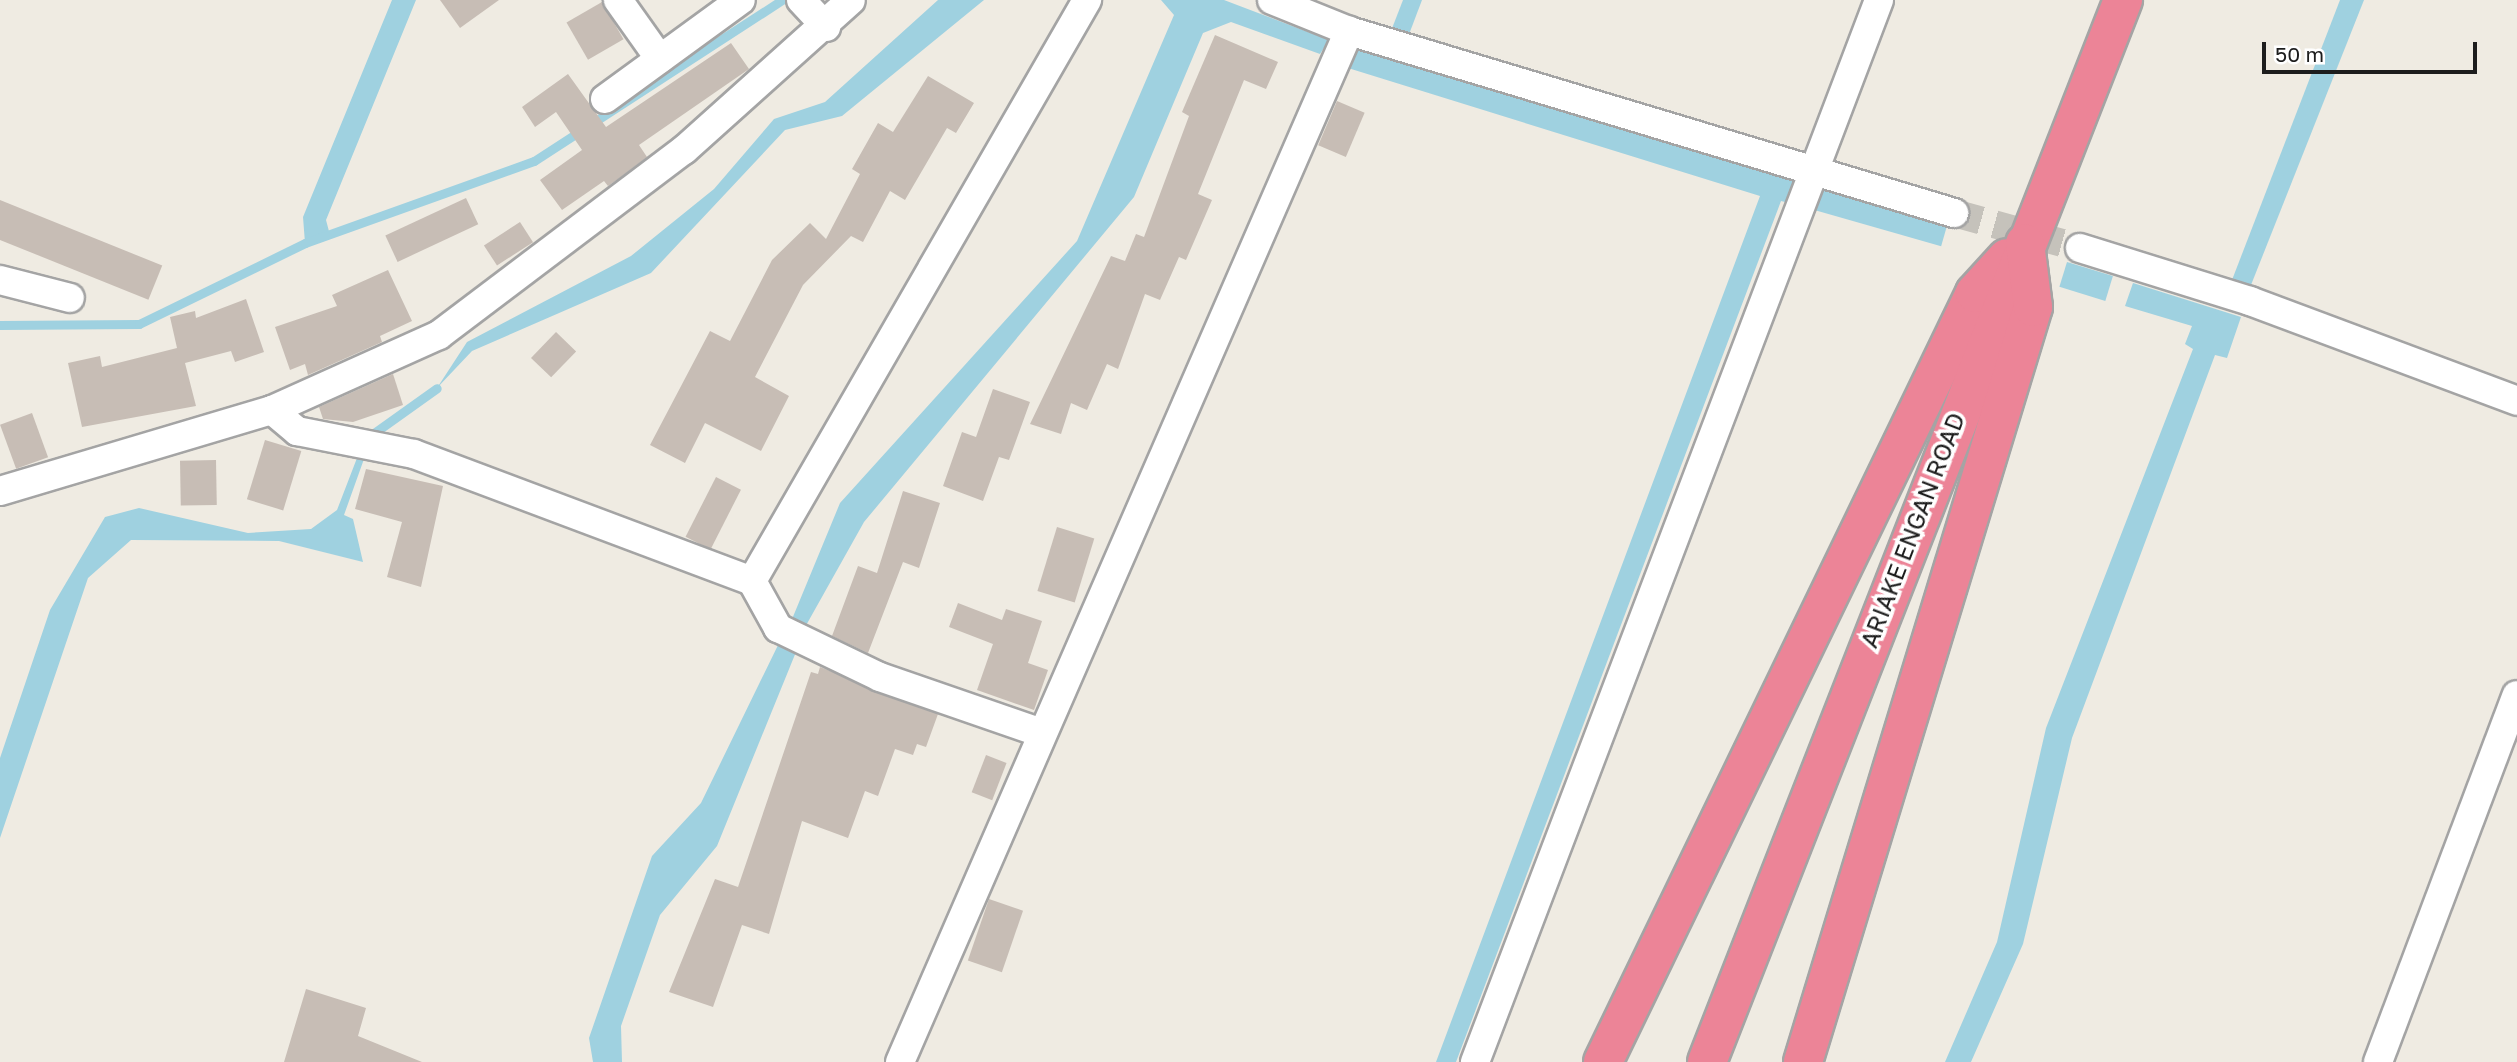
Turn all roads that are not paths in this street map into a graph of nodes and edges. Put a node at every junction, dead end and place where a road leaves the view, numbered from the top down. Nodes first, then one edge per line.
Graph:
1 (618, 0) edge
2 (741, 0) edge
3 (801, 0) edge
4 (852, 0) edge
5 (1087, 0) edge
6 (1272, 0) edge
7 (1879, 0) edge
8 (2123, 0) edge
9 (826, 27) junction
10 (1349, 31) junction
11 (660, 59) junction
12 (605, 99) dead end
13 (1811, 172) junction
14 (1954, 213) tunnel mouth
15 (2024, 239) junction
16 (2080, 248) tunnel mouth
17 (0, 280) edge
18 (70, 298) dead end
19 (2517, 401) edge
20 (272, 410) junction
21 (0, 491) edge
22 (752, 581) junction
23 (2517, 695) edge
24 (1042, 733) junction
25 (900, 1062) edge
26 (1475, 1062) edge
27 (1603, 1062) edge
28 (1707, 1062) edge
29 (1803, 1062) edge
30 (2378, 1062) edge

1 - 11 street
2 - 11 street
3 - 9 street
4 - 9 street
5 - 22 street
6 - 10 street
7 - 13 street
8 - 15 highway, ARIAKE ENGAN ROAD
9 - 20 street
10 - 13 street
10 - 24 street
11 - 12 street
13 - 14 street
13 - 26 street
15 - 27 highway
15 - 28 highway, ARIAKE ENGAN ROAD
15 - 29 highway
16 - 19 street
17 - 18 street
20 - 21 street
20 - 22 street
22 - 24 street
23 - 30 street
24 - 25 street

